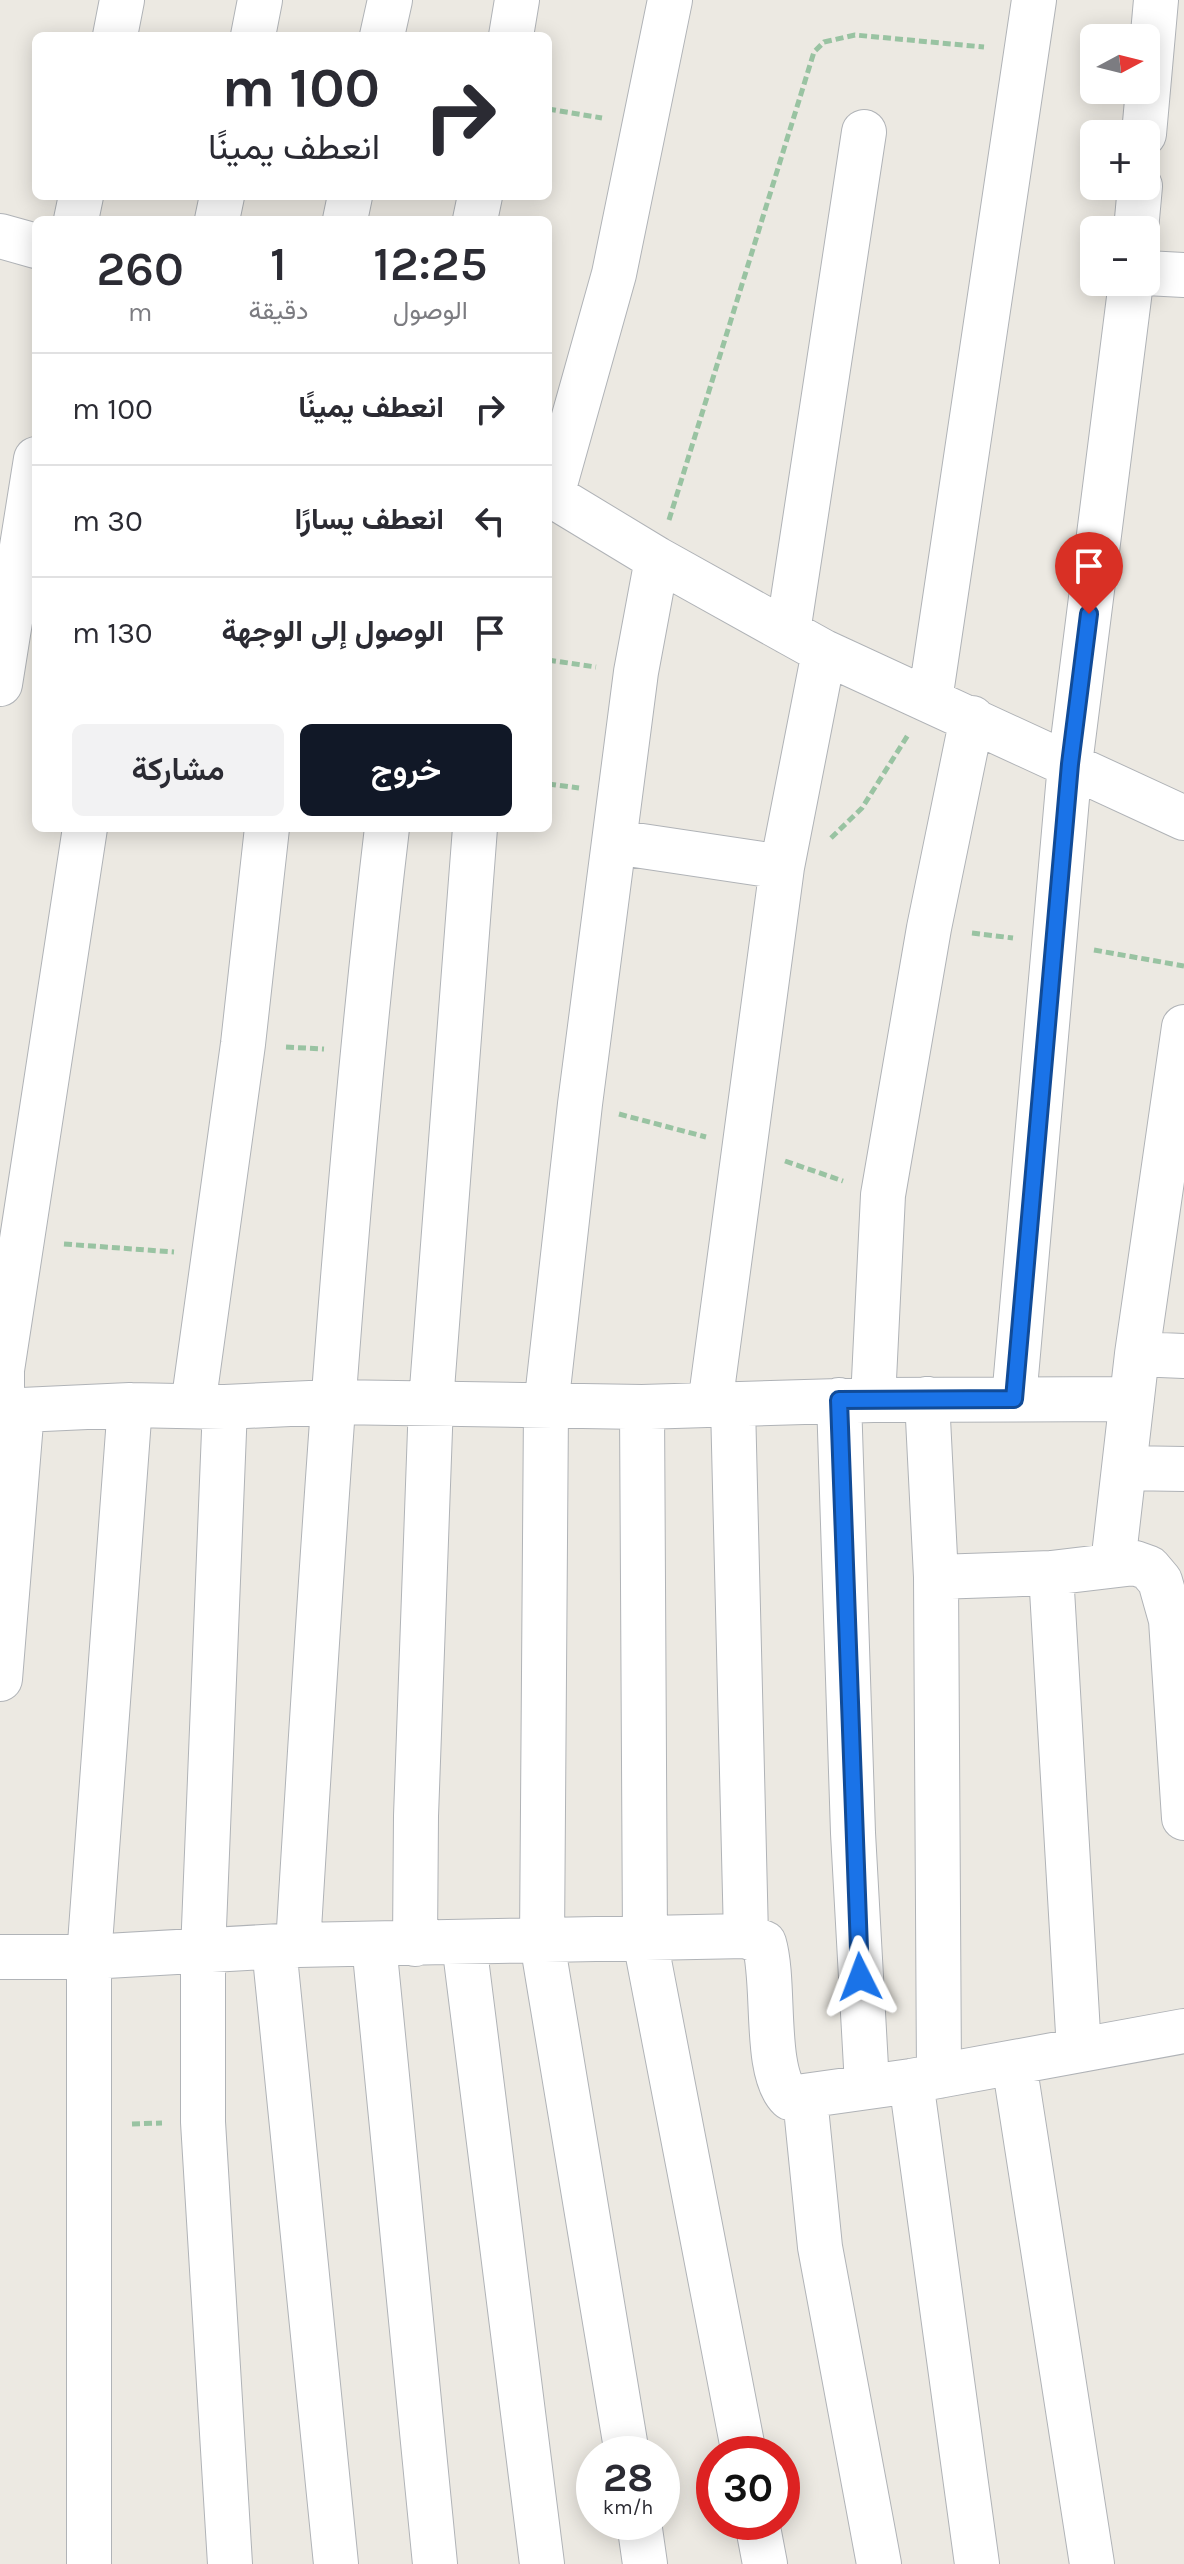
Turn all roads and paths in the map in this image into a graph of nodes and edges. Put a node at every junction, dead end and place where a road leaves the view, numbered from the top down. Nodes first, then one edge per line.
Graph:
1 (122, 0) edge
2 (260, 0) edge
3 (390, 0) edge
4 (517, 0) edge
5 (670, 0) edge
6 (1034, 0) edge
7 (1156, 0) edge
8 (116, 32) edge
9 (254, 32) edge
10 (383, 32) edge
11 (512, 32) edge
12 (1024, 51) junction
13 (552, 110) edge
14 (1145, 120) edge
15 (646, 125) junction
16 (864, 132) dead end
17 (0, 236) edge
18 (32, 245) edge
19 (1160, 274) edge
20 (1184, 275) edge
21 (1129, 296) edge
22 (32, 484) edge
23 (552, 487) edge
24 (552, 495) edge
25 (657, 559) junction
26 (806, 642) junction
27 (0, 684) edge
28 (930, 700) junction
29 (972, 718) junction
30 (1070, 764) junction
31 (1184, 818) edge
32 (84, 832) edge
33 (267, 832) edge
34 (387, 832) edge
35 (475, 832) edge
36 (615, 842) junction
37 (782, 867) junction
38 (929, 928) junction
39 (1054, 942) junction
40 (1184, 966) edge
41 (1184, 1027) edge
42 (243, 1044) junction
43 (361, 1051) junction
44 (580, 1104) junction
45 (746, 1148) junction
46 (883, 1195) junction
47 (24, 1241) junction
48 (212, 1255) junction
49 (1137, 1354) junction
50 (1184, 1356) edge
51 (927, 1399) junction
52 (1014, 1399) junction
53 (1132, 1399) junction
54 (856, 1400) junction
55 (332, 1402) junction
56 (431, 1402) junction
57 (130, 1405) junction
58 (722, 1405) junction
59 (209, 1406) junction
60 (546, 1407) junction
61 (642, 1407) junction
62 (22, 1410) junction
63 (1124, 1468) junction
64 (1184, 1469) edge
65 (1113, 1564) junction
66 (1051, 1573) junction
67 (936, 1577) junction
68 (0, 1679) edge
69 (1184, 1818) edge
70 (746, 1936) junction
71 (645, 1940) junction
72 (542, 1942) junction
73 (464, 1943) junction
74 (394, 1944) junction
75 (286, 1946) junction
76 (203, 1952) junction
77 (0, 1957) edge
78 (89, 1957) junction
79 (1184, 2031) edge
80 (1079, 2050) junction
81 (1014, 2063) junction
82 (925, 2078) junction
83 (867, 2085) junction
84 (805, 2098) junction
85 (203, 2122) junction
86 (87, 2125) junction
87 (624, 2436) edge
88 (741, 2436) edge
89 (642, 2540) edge
90 (760, 2540) edge
91 (89, 2564) edge
92 (230, 2564) edge
93 (336, 2564) edge
94 (435, 2564) edge
95 (542, 2564) edge
96 (645, 2564) edge
97 (765, 2564) edge
98 (879, 2564) edge
99 (977, 2564) edge
100 (1092, 2564) edge

1 - 8 street
2 - 9 street
3 - 10 street
4 - 11 street
5 - 15 street
6 - 12 street
7 - 14 street
12 - 25 path
12 - 28 street
13 - 15 path
15 - 23 street
16 - 26 street
17 - 18 street
19 - 20 street
21 - 30 street
22 - 27 street
24 - 25 street
25 - 26 street
25 - 36 street
26 - 28 street
26 - 37 street
28 - 29 street
28 - 37 path
29 - 30 street
29 - 38 street
30 - 31 street
30 - 39 street
32 - 47 street
33 - 42 street
34 - 43 street
35 - 56 street
36 - 37 street
36 - 44 street
37 - 45 street
38 - 39 path
38 - 46 street
39 - 40 path
39 - 52 street
41 - 49 street
42 - 43 path
42 - 48 street
43 - 55 street
44 - 45 path
44 - 60 street
45 - 46 path
45 - 58 street
46 - 54 street
47 - 48 path
47 - 62 street
48 - 59 street
49 - 50 street
49 - 53 street
51 - 52 street
51 - 54 street
51 - 67 street
52 - 53 street
53 - 63 street
54 - 58 street
54 - 83 street
55 - 56 street
55 - 59 street
55 - 75 street
56 - 60 street
56 - 74 street
57 - 59 street
57 - 62 street
57 - 78 street
58 - 61 street
58 - 70 street
59 - 76 street
60 - 61 street
60 - 72 street
61 - 71 street
62 - 68 street
63 - 64 street
63 - 65 street
65 - 66 street
65 - 69 street
66 - 67 street
66 - 80 street
67 - 82 street
70 - 71 street
70 - 84 street
71 - 72 street
71 - 88 street
72 - 73 street
72 - 87 street
73 - 74 street
73 - 95 street
74 - 75 street
74 - 94 street
75 - 76 street
75 - 93 street
76 - 78 street
76 - 85 street
77 - 78 street
78 - 86 street
79 - 80 street
80 - 81 street
81 - 82 street
81 - 100 street
82 - 83 street
82 - 99 street
83 - 84 street
84 - 98 street
85 - 86 path
85 - 92 street
86 - 91 street
89 - 96 street
90 - 97 street

